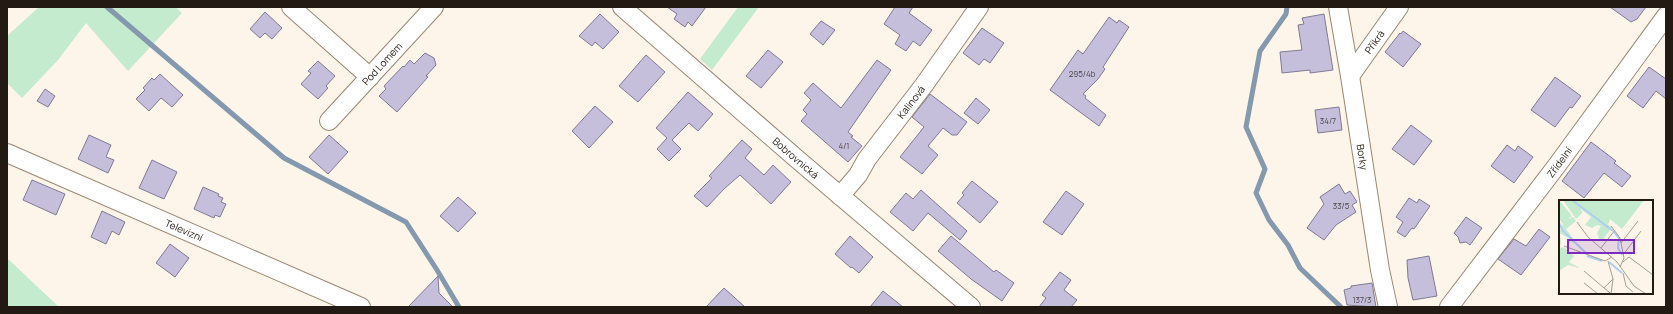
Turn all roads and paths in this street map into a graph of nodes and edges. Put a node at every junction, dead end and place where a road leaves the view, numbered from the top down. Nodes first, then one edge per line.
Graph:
1 (291, 7) edge
2 (434, 7) edge
3 (622, 7) edge
4 (979, 7) edge
5 (1338, 7) edge
6 (1399, 7) edge
7 (1666, 16) edge
8 (1350, 76) junction
9 (370, 77) junction
10 (329, 121) dead end
11 (7, 153) edge
12 (840, 196) junction
13 (361, 307) edge
14 (971, 307) edge
15 (1388, 307) edge
16 (1449, 307) edge

1 - 9 street
2 - 9 street, Pod Lomem
3 - 12 street, Bobrovnická
4 - 12 street, Kalinová
5 - 8 street, Borky
6 - 8 street, Příkrá
7 - 16 street, Zřídelní
8 - 15 street, Borky
9 - 10 street, Pod Lomem
11 - 13 street, Televizní
12 - 14 street, Bobrovnická

